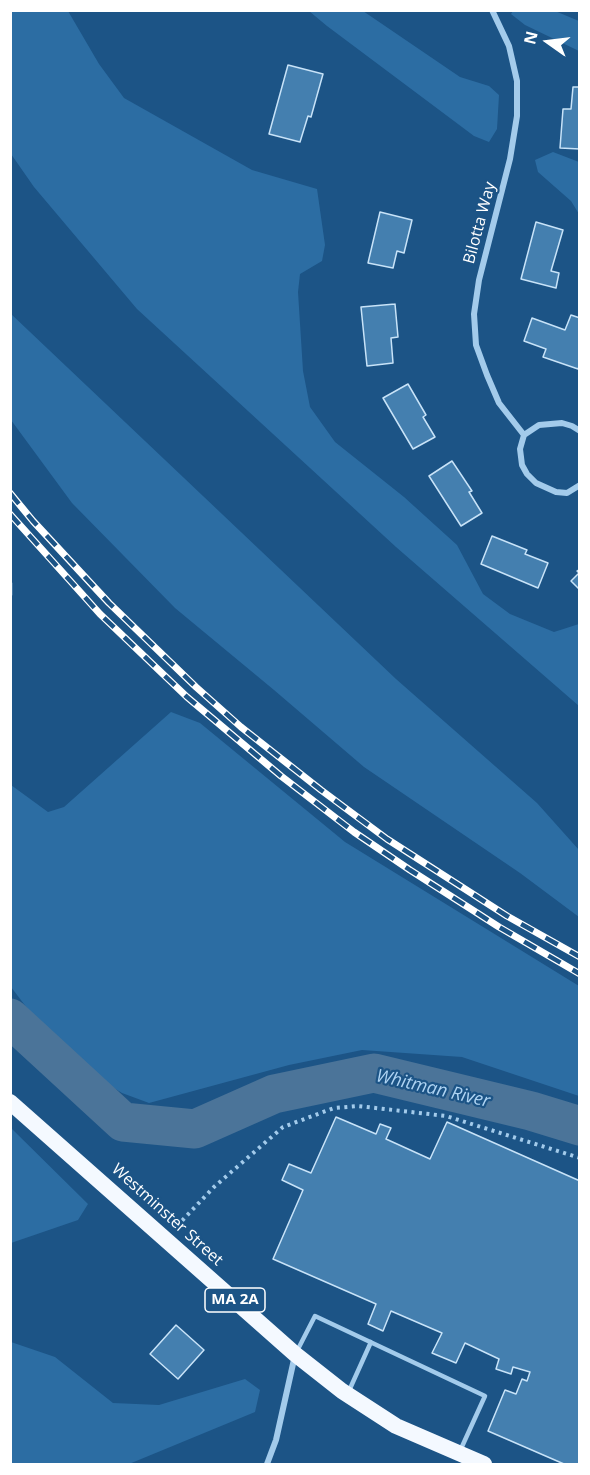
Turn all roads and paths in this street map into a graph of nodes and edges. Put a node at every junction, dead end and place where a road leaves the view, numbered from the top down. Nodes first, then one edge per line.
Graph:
1 (492, 10) edge
2 (579, 431) edge
3 (524, 435) junction
4 (579, 485) edge
5 (10, 583) edge
6 (10, 595) edge
7 (10, 1102) edge
8 (579, 1158) edge
9 (165, 1238) junction
10 (371, 1342) junction
11 (295, 1354) junction
12 (347, 1395) junction
13 (459, 1454) junction
14 (267, 1464) edge
15 (483, 1464) edge

1 - 3 street, Bilotta Way
2 - 3 street
3 - 4 street
5 - 6 lane
7 - 9 highway, Westminster Street / MA 2A
8 - 9 path
9 - 11 highway, Westminster Street / MA 2A
10 - 11 lane
10 - 12 lane
10 - 13 lane
11 - 12 highway, Westminster Street / MA 2A
11 - 14 street
12 - 13 highway, Westminster Street / MA 2A
13 - 15 highway, Westminster Street / MA 2A

